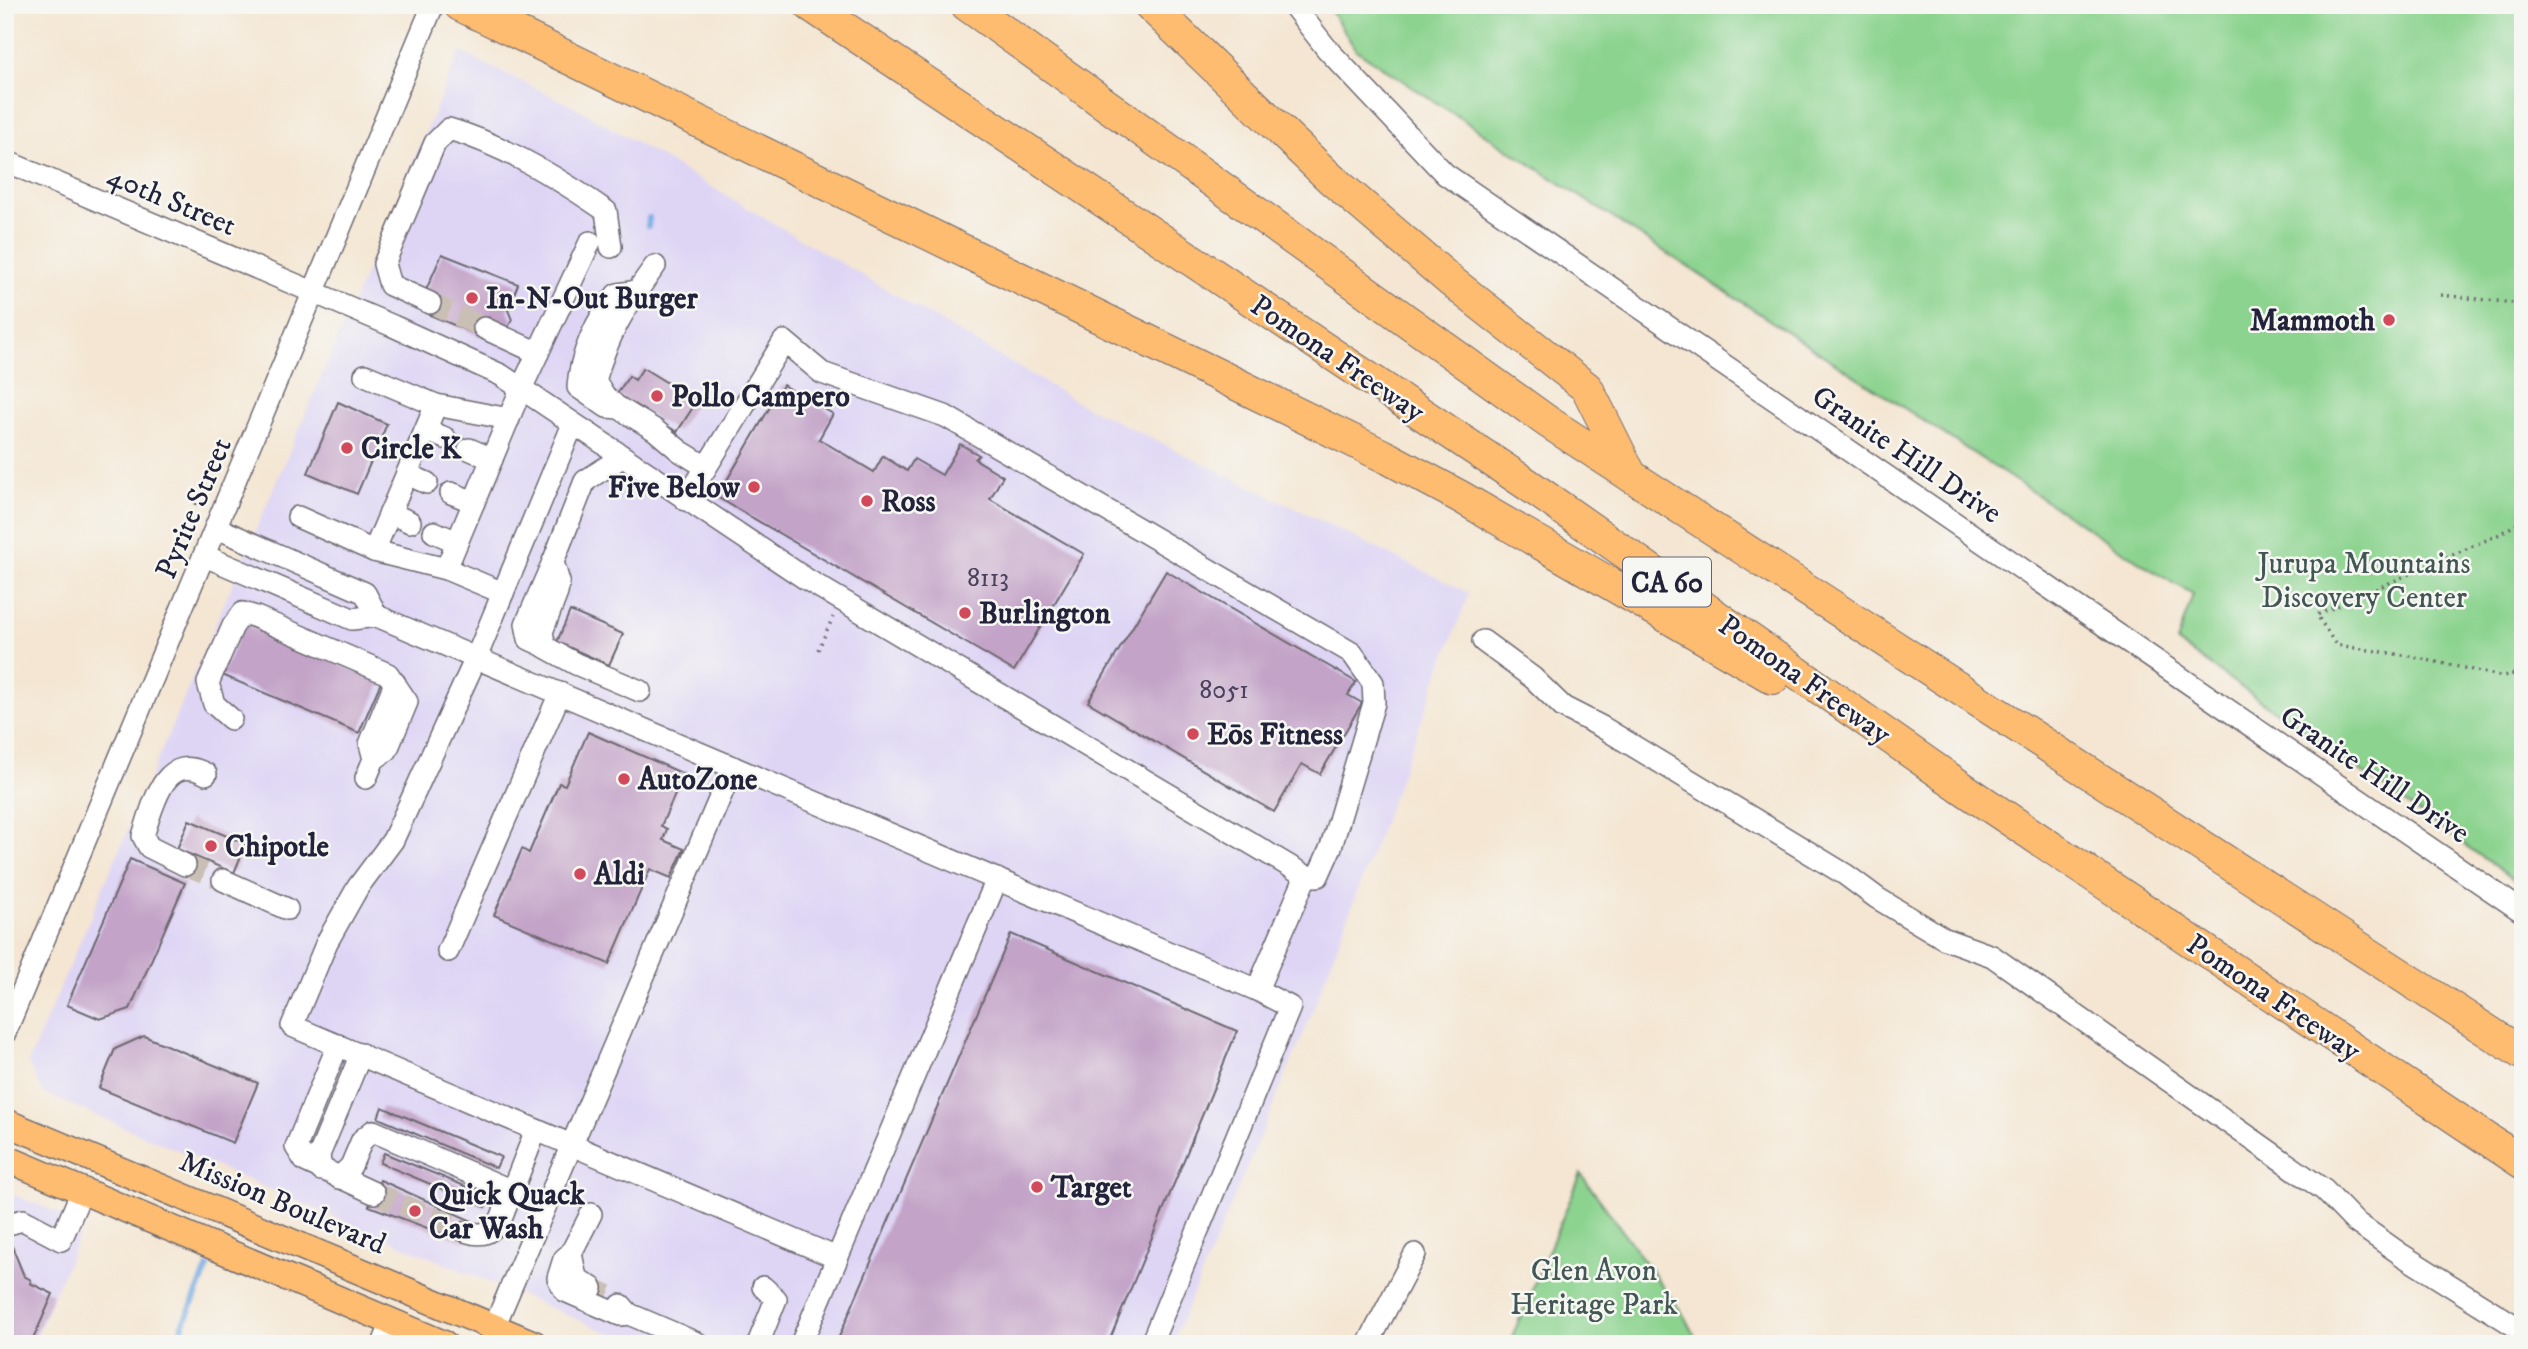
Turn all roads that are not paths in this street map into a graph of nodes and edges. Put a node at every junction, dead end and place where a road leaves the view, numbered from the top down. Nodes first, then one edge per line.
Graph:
1 (433, 5) edge
2 (460, 5) edge
3 (810, 5) edge
4 (967, 5) edge
5 (1150, 5) edge
6 (1293, 5) edge
7 (5, 162) edge
8 (654, 266) dead end
9 (315, 293) junction
10 (430, 303) tunnel mouth
11 (484, 328) tunnel mouth
12 (538, 353) junction
13 (366, 376) dead end
14 (521, 389) junction
15 (436, 405) junction
16 (509, 419) junction
17 (573, 424) junction
18 (469, 449) dead end
19 (622, 457) junction
20 (492, 458) junction
21 (706, 467) junction
22 (407, 474) junction
23 (1631, 478) junction
24 (427, 483) dead end
25 (451, 492) dead end
26 (686, 500) junction
27 (474, 502) junction
28 (390, 513) junction
29 (298, 517) dead end
30 (410, 522) dead end
31 (217, 528) junction
32 (434, 532) dead end
33 (457, 542) junction
34 (374, 551) junction
35 (205, 556) junction
36 (446, 569) junction
37 (503, 593) junction
38 (377, 616) junction
39 (1483, 640) dead end
40 (476, 659) junction
41 (640, 691) dead end
42 (560, 694) junction
43 (231, 719) dead end
44 (733, 767) junction
45 (370, 768) dead end
46 (205, 774) dead end
47 (1964, 789) junction
48 (186, 865) tunnel mouth
49 (1306, 876) junction
50 (997, 879) junction
51 (223, 880) tunnel mouth
52 (287, 909) dead end
53 (2523, 912) edge
54 (448, 951) dead end
55 (1257, 990) junction
56 (5, 1033) edge
57 (349, 1050) junction
58 (2523, 1054) edge
59 (5, 1122) edge
60 (536, 1130) junction
61 (571, 1145) junction
62 (5, 1158) edge
63 (2523, 1163) edge
64 (330, 1174) junction
65 (82, 1191) junction
66 (512, 1191) junction
67 (374, 1193) tunnel mouth
68 (591, 1213) dead end
69 (5, 1225) edge
70 (468, 1232) tunnel mouth
71 (571, 1252) junction
72 (1415, 1254) dead end
73 (837, 1258) junction
74 (763, 1287) dead end
75 (629, 1314) junction
76 (494, 1327) junction
77 (2523, 1331) edge
78 (387, 1333) edge
79 (444, 1344) edge
80 (534, 1344) edge
81 (699, 1344) edge
82 (758, 1344) edge
83 (801, 1344) edge
84 (1152, 1344) edge
85 (1368, 1344) edge

1 - 9 street, Pyrite Street
2 - 47 highway
3 - 47 highway, Pomona Freeway / CA 60
4 - 23 highway, CA 60
5 - 23 highway
6 - 53 street, Granite Hill Drive
7 - 9 street, 40th Street
8 - 21 street
9 - 14 street, 40th Street
9 - 31 street, Pyrite Street
10 - 12 street
11 - 12 street
12 - 14 street
13 - 15 street
14 - 16 street
14 - 17 street, 40th Street
15 - 16 street
15 - 22 street
16 - 20 street
17 - 19 street, 40th Street
17 - 37 street
18 - 20 street
19 - 26 street, 40th Street
19 - 41 street
20 - 27 street
21 - 26 street
21 - 49 street
22 - 24 street
22 - 28 street
23 - 58 highway, CA 60
25 - 27 street
26 - 49 street, 40th Street
27 - 33 street
28 - 30 street
28 - 34 street
29 - 34 street
31 - 35 street, Pyrite Street
31 - 38 street
32 - 33 street
33 - 36 street
34 - 36 street
35 - 38 street
35 - 56 street, Pyrite Street
36 - 37 street
37 - 40 street
38 - 40 street
39 - 77 street
40 - 42 street
40 - 57 street
42 - 44 street
42 - 54 street
43 - 45 street
44 - 50 street
44 - 61 street
46 - 48 street
47 - 63 highway, Pomona Freeway / CA 60
49 - 55 street
50 - 55 street
50 - 73 street
51 - 52 street
55 - 84 street
57 - 60 street
57 - 64 street
59 - 76 main road, Mission Boulevard
60 - 61 street
60 - 66 street
61 - 73 street
61 - 76 street
62 - 65 main road
64 - 66 street
64 - 67 street
65 - 69 street
65 - 78 main road
66 - 70 street
68 - 71 street
71 - 75 street
71 - 75 street
72 - 85 street
73 - 83 street
74 - 82 street
75 - 81 street
76 - 80 main road, Mission Boulevard
78 - 79 main road

